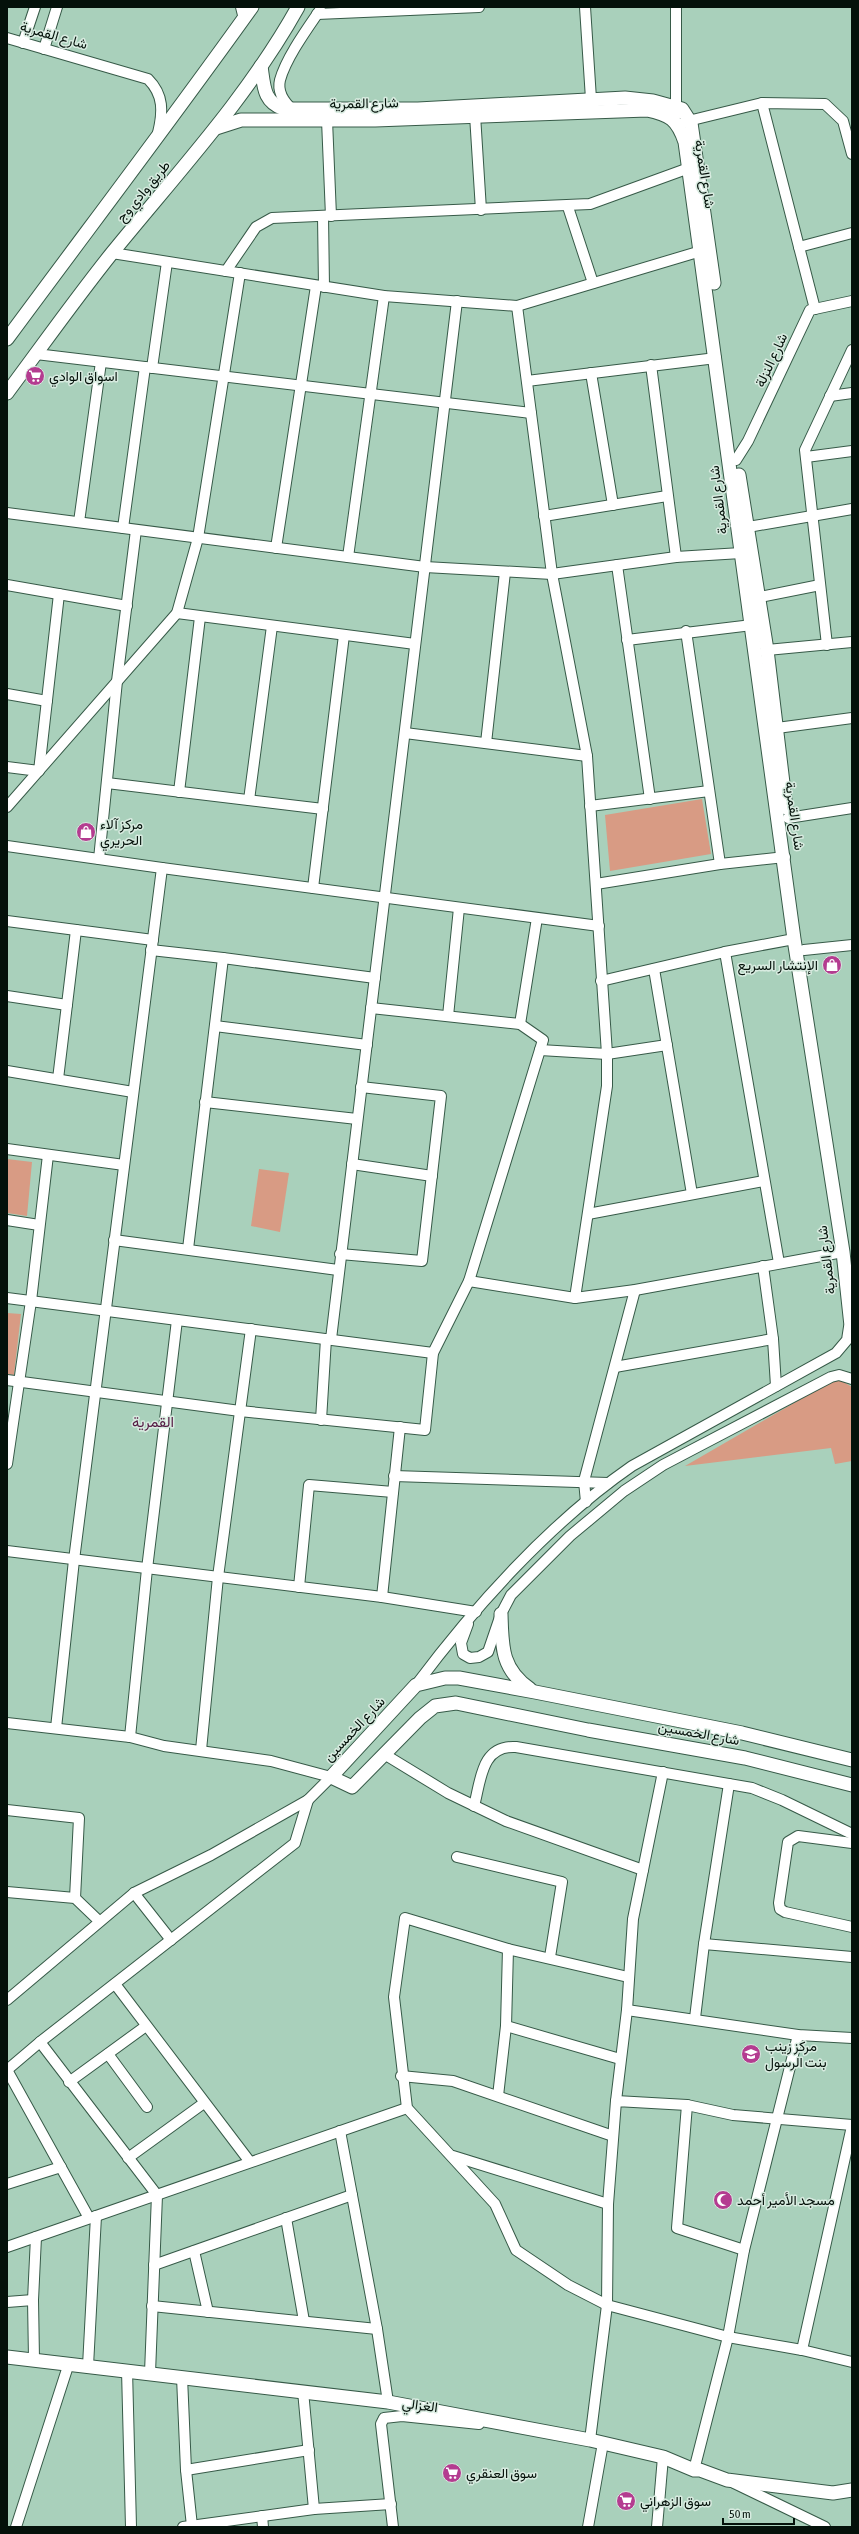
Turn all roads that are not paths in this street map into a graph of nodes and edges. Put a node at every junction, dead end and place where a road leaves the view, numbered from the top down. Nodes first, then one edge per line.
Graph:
1 (35, 7) edge
2 (57, 7) edge
3 (252, 7) edge
4 (298, 7) edge
5 (479, 7) edge
6 (585, 7) edge
7 (676, 7) edge
8 (430, 8) edge
9 (320, 11) edge
10 (242, 13) edge
11 (7, 38) edge
12 (23, 43) junction
13 (44, 49) junction
14 (261, 66) junction
15 (591, 99) junction
16 (762, 103) junction
17 (678, 107) junction
18 (293, 110) junction
19 (475, 115) junction
20 (327, 120) junction
21 (681, 121) junction
22 (216, 128) junction
23 (158, 135) junction
24 (852, 154) edge
25 (689, 168) junction
26 (568, 207) junction
27 (481, 210) junction
28 (327, 216) junction
29 (852, 233) edge
30 (799, 247) junction
31 (701, 251) junction
32 (112, 253) junction
33 (167, 262) junction
34 (226, 271) junction
35 (240, 273) junction
36 (593, 283) junction
37 (320, 286) junction
38 (384, 296) junction
39 (457, 301) junction
40 (852, 301) edge
41 (517, 306) junction
42 (815, 308) junction
43 (7, 339) edge
44 (852, 350) edge
45 (36, 354) junction
46 (716, 358) junction
47 (101, 362) junction
48 (651, 365) junction
49 (148, 368) junction
50 (591, 373) junction
51 (224, 377) junction
52 (527, 382) junction
53 (301, 386) junction
54 (7, 393) edge
55 (852, 393) edge
56 (370, 394) junction
57 (830, 396) junction
58 (445, 402) junction
59 (531, 413) junction
60 (852, 451) edge
61 (806, 457) junction
62 (736, 460) junction
63 (667, 496) junction
64 (613, 505) junction
65 (852, 509) edge
66 (7, 513) edge
67 (812, 514) junction
68 (544, 516) junction
69 (79, 522) junction
70 (748, 527) junction
71 (123, 528) junction
72 (136, 530) junction
73 (198, 538) junction
74 (276, 548) junction
75 (741, 553) junction
76 (348, 558) junction
77 (676, 558) junction
78 (617, 565) junction
79 (425, 568) junction
80 (505, 572) junction
81 (552, 574) junction
82 (820, 585) junction
83 (7, 586) edge
84 (59, 594) junction
85 (760, 597) junction
86 (127, 606) junction
87 (177, 613) junction
88 (200, 616) junction
89 (752, 625) junction
90 (272, 626) junction
91 (686, 631) junction
92 (344, 635) junction
93 (627, 640) junction
94 (852, 642) edge
95 (416, 644) junction
96 (827, 644) junction
97 (767, 650) junction
98 (117, 681) junction
99 (7, 694) edge
100 (47, 701) junction
101 (852, 718) edge
102 (776, 728) junction
103 (405, 732) junction
104 (486, 743) junction
105 (587, 756) junction
106 (7, 767) edge
107 (38, 771) junction
108 (107, 783) junction
109 (709, 791) junction
110 (179, 792) junction
111 (650, 799) junction
112 (249, 800) junction
113 (590, 806) junction
114 (7, 807) edge
115 (852, 808) edge
116 (323, 810) junction
117 (788, 818) junction
118 (7, 849) edge
119 (784, 857) junction
120 (99, 859) junction
121 (720, 864) junction
122 (162, 868) junction
123 (596, 884) junction
124 (313, 888) junction
125 (384, 898) junction
126 (459, 908) junction
127 (537, 918) junction
128 (7, 921) edge
129 (599, 926) junction
130 (76, 930) junction
131 (794, 939) junction
132 (153, 940) junction
133 (852, 946) edge
134 (151, 950) junction
135 (804, 950) junction
136 (725, 952) junction
137 (223, 958) junction
138 (654, 969) junction
139 (375, 978) junction
140 (601, 981) junction
141 (7, 996) edge
142 (67, 1005) junction
143 (371, 1008) junction
144 (448, 1016) junction
145 (520, 1024) junction
146 (215, 1026) junction
147 (366, 1044) junction
148 (667, 1045) junction
149 (540, 1050) junction
150 (607, 1054) junction
151 (7, 1071) edge
152 (58, 1079) junction
153 (361, 1087) junction
154 (133, 1092) junction
155 (205, 1102) junction
156 (358, 1119) junction
157 (7, 1149) edge
158 (48, 1155) junction
159 (352, 1164) junction
160 (124, 1165) junction
161 (432, 1176) junction
162 (764, 1181) junction
163 (692, 1194) junction
164 (588, 1214) junction
165 (7, 1220) edge
166 (39, 1225) junction
167 (114, 1240) junction
168 (188, 1249) junction
169 (340, 1254) junction
170 (848, 1254) edge
171 (779, 1263) junction
172 (763, 1266) junction
173 (338, 1270) junction
174 (469, 1281) junction
175 (635, 1290) junction
176 (7, 1298) edge
177 (575, 1298) junction
178 (31, 1301) junction
179 (106, 1311) junction
180 (177, 1320) junction
181 (251, 1329) junction
182 (851, 1329) edge
183 (328, 1339) junction
184 (773, 1339) junction
185 (433, 1353) junction
186 (615, 1367) junction
187 (852, 1379) edge
188 (7, 1380) edge
189 (18, 1382) junction
190 (776, 1386) junction
191 (96, 1393) junction
192 (167, 1402) junction
193 (240, 1411) junction
194 (321, 1420) junction
195 (400, 1427) junction
196 (7, 1464) edge
197 (394, 1476) junction
198 (584, 1481) junction
199 (608, 1483) junction
200 (393, 1492) junction
201 (586, 1502) junction
202 (7, 1551) edge
203 (74, 1560) junction
204 (147, 1569) junction
205 (218, 1577) junction
206 (299, 1587) junction
207 (382, 1597) junction
208 (476, 1612) junction
209 (501, 1614) junction
210 (416, 1685) junction
211 (535, 1692) junction
212 (7, 1723) edge
213 (56, 1728) junction
214 (130, 1737) junction
215 (201, 1750) junction
216 (384, 1754) junction
217 (852, 1760) edge
218 (663, 1772) junction
219 (331, 1777) junction
220 (729, 1784) junction
221 (852, 1785) edge
222 (308, 1800) junction
223 (474, 1806) junction
224 (7, 1810) edge
225 (852, 1834) edge
226 (852, 1844) edge
227 (457, 1857) dead end
228 (643, 1870) junction
229 (7, 1892) edge
230 (134, 1893) junction
231 (75, 1898) junction
232 (99, 1921) junction
233 (852, 1927) edge
234 (171, 1940) junction
235 (704, 1944) junction
236 (508, 1949) junction
237 (550, 1957) junction
238 (852, 1957) edge
239 (628, 1977) junction
240 (115, 1984) junction
241 (7, 2000) edge
242 (627, 2010) junction
243 (695, 2018) junction
244 (146, 2026) junction
245 (506, 2026) junction
246 (798, 2034) junction
247 (852, 2038) edge
248 (40, 2042) junction
249 (108, 2054) junction
250 (620, 2059) junction
251 (7, 2070) edge
252 (401, 2076) junction
253 (69, 2082) junction
254 (498, 2096) junction
255 (616, 2101) junction
256 (204, 2103) junction
257 (687, 2105) junction
258 (147, 2107) dead end
259 (407, 2108) junction
260 (777, 2118) junction
261 (852, 2125) edge
262 (340, 2131) junction
263 (613, 2136) junction
264 (452, 2156) junction
265 (128, 2158) junction
266 (250, 2162) junction
267 (61, 2168) junction
268 (7, 2184) edge
269 (352, 2194) junction
270 (157, 2195) junction
271 (608, 2204) junction
272 (92, 2217) junction
273 (286, 2218) junction
274 (36, 2237) junction
275 (7, 2247) edge
276 (744, 2250) junction
277 (194, 2251) junction
278 (154, 2265) junction
279 (33, 2300) junction
280 (7, 2302) edge
281 (607, 2305) junction
282 (152, 2306) junction
283 (208, 2312) junction
284 (304, 2322) junction
285 (378, 2329) junction
286 (728, 2337) junction
287 (802, 2350) junction
288 (7, 2357) edge
289 (34, 2359) junction
290 (852, 2362) edge
291 (69, 2363) junction
292 (88, 2366) junction
293 (127, 2370) junction
294 (150, 2373) junction
295 (182, 2377) junction
296 (303, 2391) junction
297 (388, 2402) junction
298 (515, 2426) junction
299 (597, 2442) junction
300 (309, 2450) junction
301 (663, 2457) junction
302 (186, 2470) junction
303 (694, 2470) junction
304 (727, 2480) junction
305 (851, 2488) edge
306 (391, 2504) junction
307 (314, 2509) junction
308 (262, 2516) junction
309 (7, 2525) edge
310 (188, 2526) edge
311 (12, 2527) edge
312 (16, 2527) edge
313 (131, 2527) edge
314 (263, 2527) edge
315 (393, 2527) edge
316 (588, 2527) edge
317 (657, 2527) edge
318 (825, 2527) edge

1 - 12 street
2 - 13 street
3 - 10 street, طريق وادي وج
4 - 14 street, طريق وادي وج
5 - 8 street
6 - 15 street
7 - 17 street
8 - 9 street
9 - 18 street
10 - 23 street, طريق وادي وج
11 - 12 street, شارع القمرية
12 - 13 street, شارع القمرية
13 - 23 street, شارع القمرية
14 - 18 street
14 - 22 street, طريق وادي وج
15 - 17 street
15 - 18 street
16 - 21 street
16 - 24 street
16 - 30 street
17 - 21 street
19 - 20 street, شارع القمرية
19 - 21 street, شارع القمرية
19 - 27 street
20 - 22 street, شارع القمرية
20 - 28 street
21 - 25 street, شارع القمرية
21 - 62 street
22 - 32 street, طريق وادي وج
23 - 43 street, طريق وادي وج
25 - 26 street
25 - 31 street, شارع القمرية
26 - 27 street
26 - 36 street
27 - 28 street
28 - 34 street
28 - 37 street
29 - 30 street
30 - 42 street
31 - 36 street
31 - 46 street, شارع القمرية
32 - 33 street
32 - 45 street, طريق وادي وج
33 - 34 street
33 - 49 street
34 - 35 street
35 - 37 street
35 - 51 street
36 - 41 street
37 - 38 street
37 - 53 street
38 - 39 street
38 - 56 street
39 - 41 street
39 - 58 street
40 - 42 street
41 - 52 street
42 - 62 street, شارع النزلة
44 - 57 street
45 - 47 street
45 - 54 street, طريق وادي وج
46 - 48 street
46 - 75 street, شارع القمرية
47 - 49 street
47 - 69 street
48 - 50 street
48 - 63 street
49 - 51 street
49 - 71 street
50 - 52 street
50 - 64 street
51 - 53 street
51 - 73 street
52 - 59 street
53 - 56 street
53 - 74 street
55 - 57 street
56 - 58 street
56 - 76 street
57 - 61 street
58 - 59 street
58 - 79 street
59 - 68 street
60 - 61 street
61 - 67 street
62 - 70 street
63 - 64 street
63 - 77 street
64 - 68 street
65 - 67 street
66 - 69 street
67 - 70 street
67 - 82 street
68 - 81 street
69 - 71 street
70 - 85 street
71 - 72 street
72 - 73 street
72 - 86 street
73 - 74 street
73 - 87 street
74 - 76 street
75 - 77 street
75 - 89 street, شارع القمرية
76 - 79 street
77 - 78 street
78 - 81 street
78 - 93 street
79 - 80 street
79 - 95 street
80 - 81 street
80 - 104 street
81 - 105 street
82 - 85 street
82 - 96 street
83 - 84 street
84 - 86 street
84 - 100 street
85 - 97 street
86 - 98 street
87 - 88 street
87 - 98 street
88 - 90 street
88 - 110 street
89 - 91 street
89 - 119 street, شارع القمرية
90 - 92 street
90 - 112 street
91 - 93 street
91 - 109 street
92 - 95 street
92 - 116 street
93 - 111 street
94 - 96 street
95 - 103 street
96 - 97 street
97 - 102 street
98 - 107 street
98 - 108 street
99 - 100 street
100 - 107 street
101 - 102 street
102 - 117 street
103 - 104 street
103 - 125 street
104 - 105 street
105 - 113 street
106 - 107 street
107 - 114 street
108 - 110 street
108 - 120 street
109 - 111 street
109 - 121 street
110 - 112 street
111 - 113 street
112 - 116 street
113 - 123 street
115 - 117 street
116 - 124 street
117 - 135 street
118 - 120 street
119 - 121 street
119 - 131 street, شارع القمرية
120 - 122 street
121 - 123 street
122 - 124 street
122 - 132 street
123 - 129 street
124 - 125 street
125 - 126 street
125 - 139 street
126 - 127 street
126 - 144 street
127 - 129 street
127 - 145 street
128 - 130 street
129 - 140 street
130 - 132 street
130 - 142 street
131 - 136 street
131 - 170 street, شارع القمرية
132 - 134 street
133 - 135 street
134 - 137 street
134 - 154 street
135 - 170 street
136 - 138 street
136 - 162 street
137 - 139 street
137 - 146 street
138 - 140 street
138 - 148 street
139 - 143 street
140 - 150 street
141 - 142 street
142 - 152 street
143 - 144 street
143 - 147 street
144 - 145 street
145 - 149 street
146 - 147 street
146 - 155 street
147 - 153 street
148 - 150 street
148 - 163 street
149 - 150 street
149 - 174 street
150 - 164 street
151 - 152 street
152 - 154 street
153 - 156 street
153 - 161 street
154 - 160 street
155 - 156 street
155 - 168 street
156 - 159 street
157 - 158 street
158 - 160 street
158 - 166 street
159 - 161 street
159 - 169 street
160 - 167 street
161 - 169 street
162 - 163 street
162 - 171 street
163 - 164 street
164 - 177 street
165 - 166 street
166 - 178 street
167 - 168 street
167 - 179 street
168 - 173 street
169 - 173 street
170 - 171 street
170 - 182 street, شارع القمرية
171 - 172 street
172 - 175 street
172 - 184 street
173 - 183 street
174 - 177 street
174 - 185 street
175 - 177 street
175 - 186 street
176 - 178 street
178 - 179 street
178 - 189 street
179 - 180 street
179 - 191 street
180 - 181 street
180 - 192 street
181 - 183 street
181 - 193 street
182 - 190 street
183 - 185 street
183 - 194 street
184 - 186 street
184 - 190 street
185 - 195 street
186 - 198 street
187 - 209 street
188 - 189 street
189 - 191 street
189 - 196 street
190 - 199 street
191 - 192 street
191 - 203 street
192 - 193 street
192 - 204 street
193 - 194 street
193 - 205 street
194 - 195 street
195 - 197 street
197 - 198 street
197 - 200 street
198 - 199 street
198 - 201 street
199 - 201 street
200 - 206 street
200 - 207 street
201 - 208 street
202 - 203 street
203 - 204 street
203 - 213 street
204 - 205 street
204 - 214 street
205 - 206 street
205 - 215 street
206 - 207 street
207 - 208 street
208 - 209 street
208 - 210 street
209 - 211 street
210 - 211 street, شارع الخمسين
210 - 219 street, شارع الخمسين
211 - 217 street, شارع الخمسين
212 - 213 street
213 - 214 street
214 - 215 street
215 - 219 street
216 - 219 street, شارع الخمسين
216 - 221 street, شارع الخمسين
216 - 223 street
218 - 220 street
218 - 223 street
218 - 228 street
219 - 222 street
220 - 225 street
220 - 235 street
222 - 230 street
222 - 234 street
223 - 228 street
224 - 231 street
226 - 233 street
227 - 237 street
228 - 239 street
229 - 231 street
230 - 232 street
230 - 234 street
231 - 232 street
232 - 241 street
234 - 240 street
235 - 238 street
235 - 243 street
236 - 237 street
236 - 245 street
236 - 252 street
237 - 239 street
239 - 242 street
240 - 244 street
240 - 248 street
242 - 243 street
242 - 250 street
243 - 246 street
244 - 249 street
244 - 256 street
245 - 250 street
245 - 254 street
246 - 247 street
246 - 260 street
248 - 251 street
248 - 253 street
249 - 253 street
249 - 258 street
250 - 255 street
251 - 267 street
252 - 254 street
252 - 259 street
253 - 265 street
254 - 263 street
255 - 257 street
255 - 263 street
256 - 265 street
256 - 266 street
257 - 260 street
257 - 276 street
259 - 262 street
259 - 264 street
260 - 261 street
260 - 276 street
261 - 287 street
262 - 266 street
262 - 269 street
263 - 271 street
264 - 271 street
264 - 281 street
265 - 270 street
266 - 270 street
267 - 268 street
267 - 272 street
269 - 273 street
269 - 285 street
270 - 272 street
270 - 278 street
271 - 281 street
272 - 274 street
272 - 292 street
273 - 277 street
273 - 284 street
274 - 275 street
274 - 279 street
276 - 286 street
277 - 278 street
277 - 283 street
278 - 282 street
279 - 280 street
279 - 289 street
281 - 286 street
281 - 299 street
282 - 283 street
282 - 294 street
283 - 284 street
284 - 285 street
285 - 297 street
286 - 287 street
286 - 303 street
287 - 290 street
288 - 289 street
289 - 291 street
291 - 292 street
291 - 312 street
292 - 293 street
293 - 294 street
293 - 313 street
294 - 295 street
295 - 296 street
295 - 302 street
296 - 297 street
296 - 300 street
297 - 298 street
298 - 299 street
298 - 306 street, الغزالي
299 - 301 street
299 - 316 street
300 - 302 street
300 - 307 street
301 - 303 street
301 - 317 street
302 - 310 street
303 - 304 street
304 - 305 street
304 - 318 street
306 - 307 street
306 - 315 street, الغزالي
307 - 308 street
308 - 310 street
308 - 314 street
309 - 311 street

